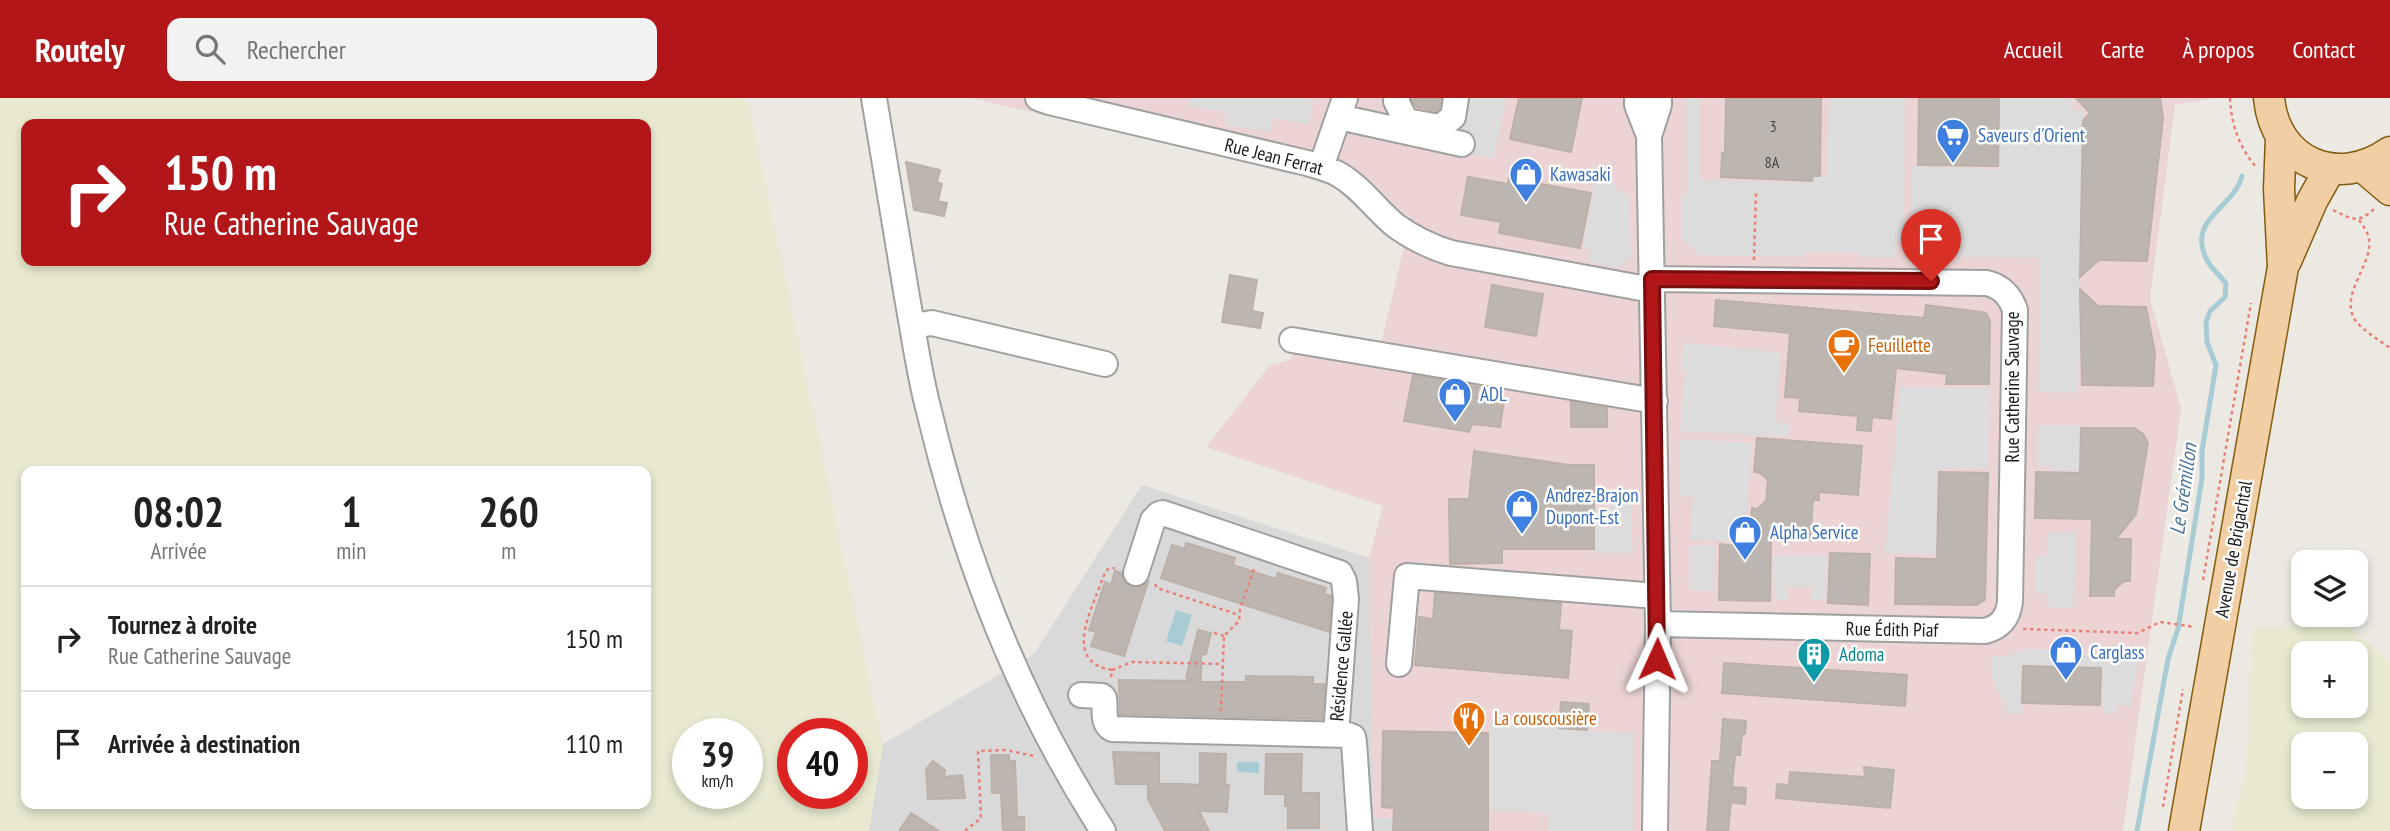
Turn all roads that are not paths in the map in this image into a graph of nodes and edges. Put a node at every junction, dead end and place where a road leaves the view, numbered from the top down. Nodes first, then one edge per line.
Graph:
1 (874, 98) edge
2 (1038, 98) edge
3 (1397, 98) edge
4 (1456, 98) edge
5 (1637, 98) edge
6 (1659, 98) edge
7 (2269, 98) edge
8 (1342, 108) edge
9 (1649, 136) junction
10 (2281, 138) junction
11 (1462, 144) dead end
12 (2390, 152) edge
13 (2363, 167) junction
14 (2330, 169) junction
15 (1328, 170) junction
16 (2383, 199) edge
17 (2283, 267) junction
18 (1652, 285) junction
19 (912, 326) junction
20 (1292, 340) dead end
21 (1105, 363) dead end
22 (1655, 401) junction
23 (1136, 573) road end
24 (1657, 596) junction
25 (1657, 624) junction
26 (1999, 626) joint
27 (1399, 664) dead end
28 (1091, 695) road end
29 (1336, 734) junction
30 (1102, 831) edge
31 (1360, 831) edge
32 (1656, 831) edge
33 (2185, 831) edge

1 - 19 street
2 - 15 street, Rue Jean Ferrat
3 - 4 street
5 - 9 street
6 - 9 street
7 - 10 main road
8 - 11 street
8 - 15 street
9 - 18 street
10 - 14 main road
10 - 17 main road, Avenue de Brigachtal
12 - 13 main road
13 - 14 main road
13 - 16 main road
14 - 17 main road, Avenue de Brigachtal
15 - 18 street, Rue Jean Ferrat
17 - 33 main road, Avenue de Brigachtal
18 - 22 street
18 - 26 street, Rue Catherine Sauvage
19 - 21 street
19 - 30 street
20 - 22 street
22 - 24 street
23 - 29 street, Résidence Gallée
24 - 25 street
24 - 27 street
25 - 26 street, Rue Édith Piaf
25 - 32 street
28 - 29 street, Résidence Gallée
29 - 31 street

